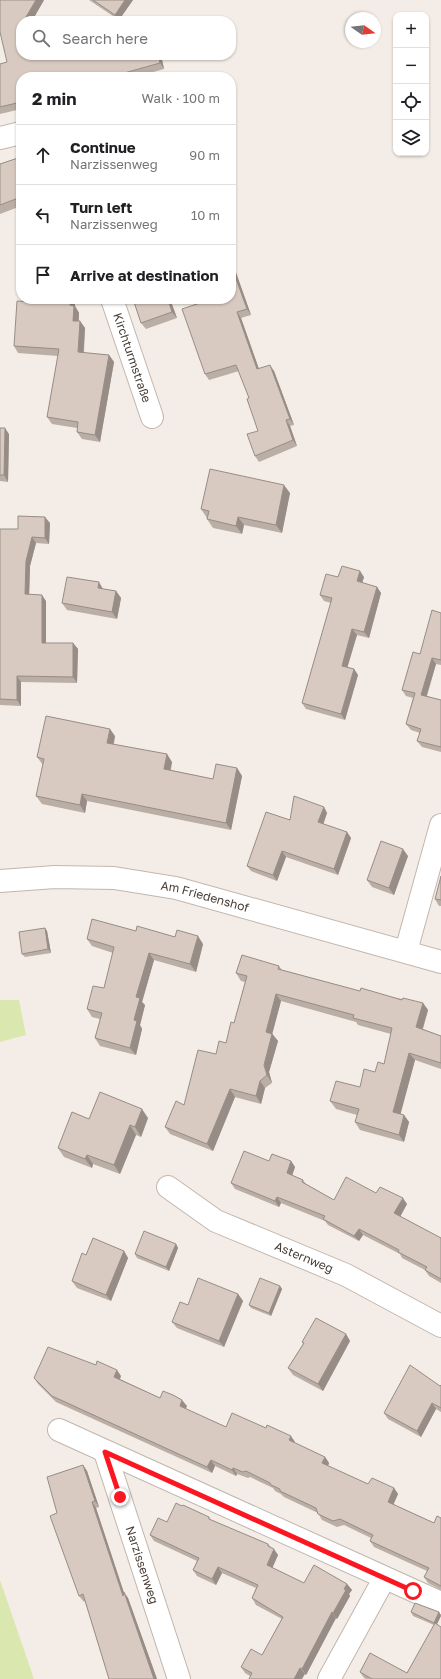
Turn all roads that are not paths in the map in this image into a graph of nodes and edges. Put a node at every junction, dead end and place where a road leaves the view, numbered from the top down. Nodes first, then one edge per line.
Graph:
1 (16, 134) edge
2 (0, 138) edge
3 (114, 304) edge
4 (152, 417) dead end
5 (441, 825) edge
6 (0, 881) edge
7 (406, 951) junction
8 (441, 962) edge
9 (168, 1187) dead end
10 (441, 1326) edge
11 (59, 1430) dead end
12 (105, 1452) junction
13 (384, 1579) junction
14 (441, 1604) edge
15 (179, 1679) edge
16 (329, 1679) edge

1 - 2 street
3 - 4 street, Kirchturmstraße
5 - 7 street
6 - 7 street, Am Friedenshof
7 - 8 street, Am Friedenshof
9 - 10 street, Asternweg
11 - 12 street
12 - 13 street
12 - 15 street, Narzissenweg
13 - 14 street
13 - 16 street

